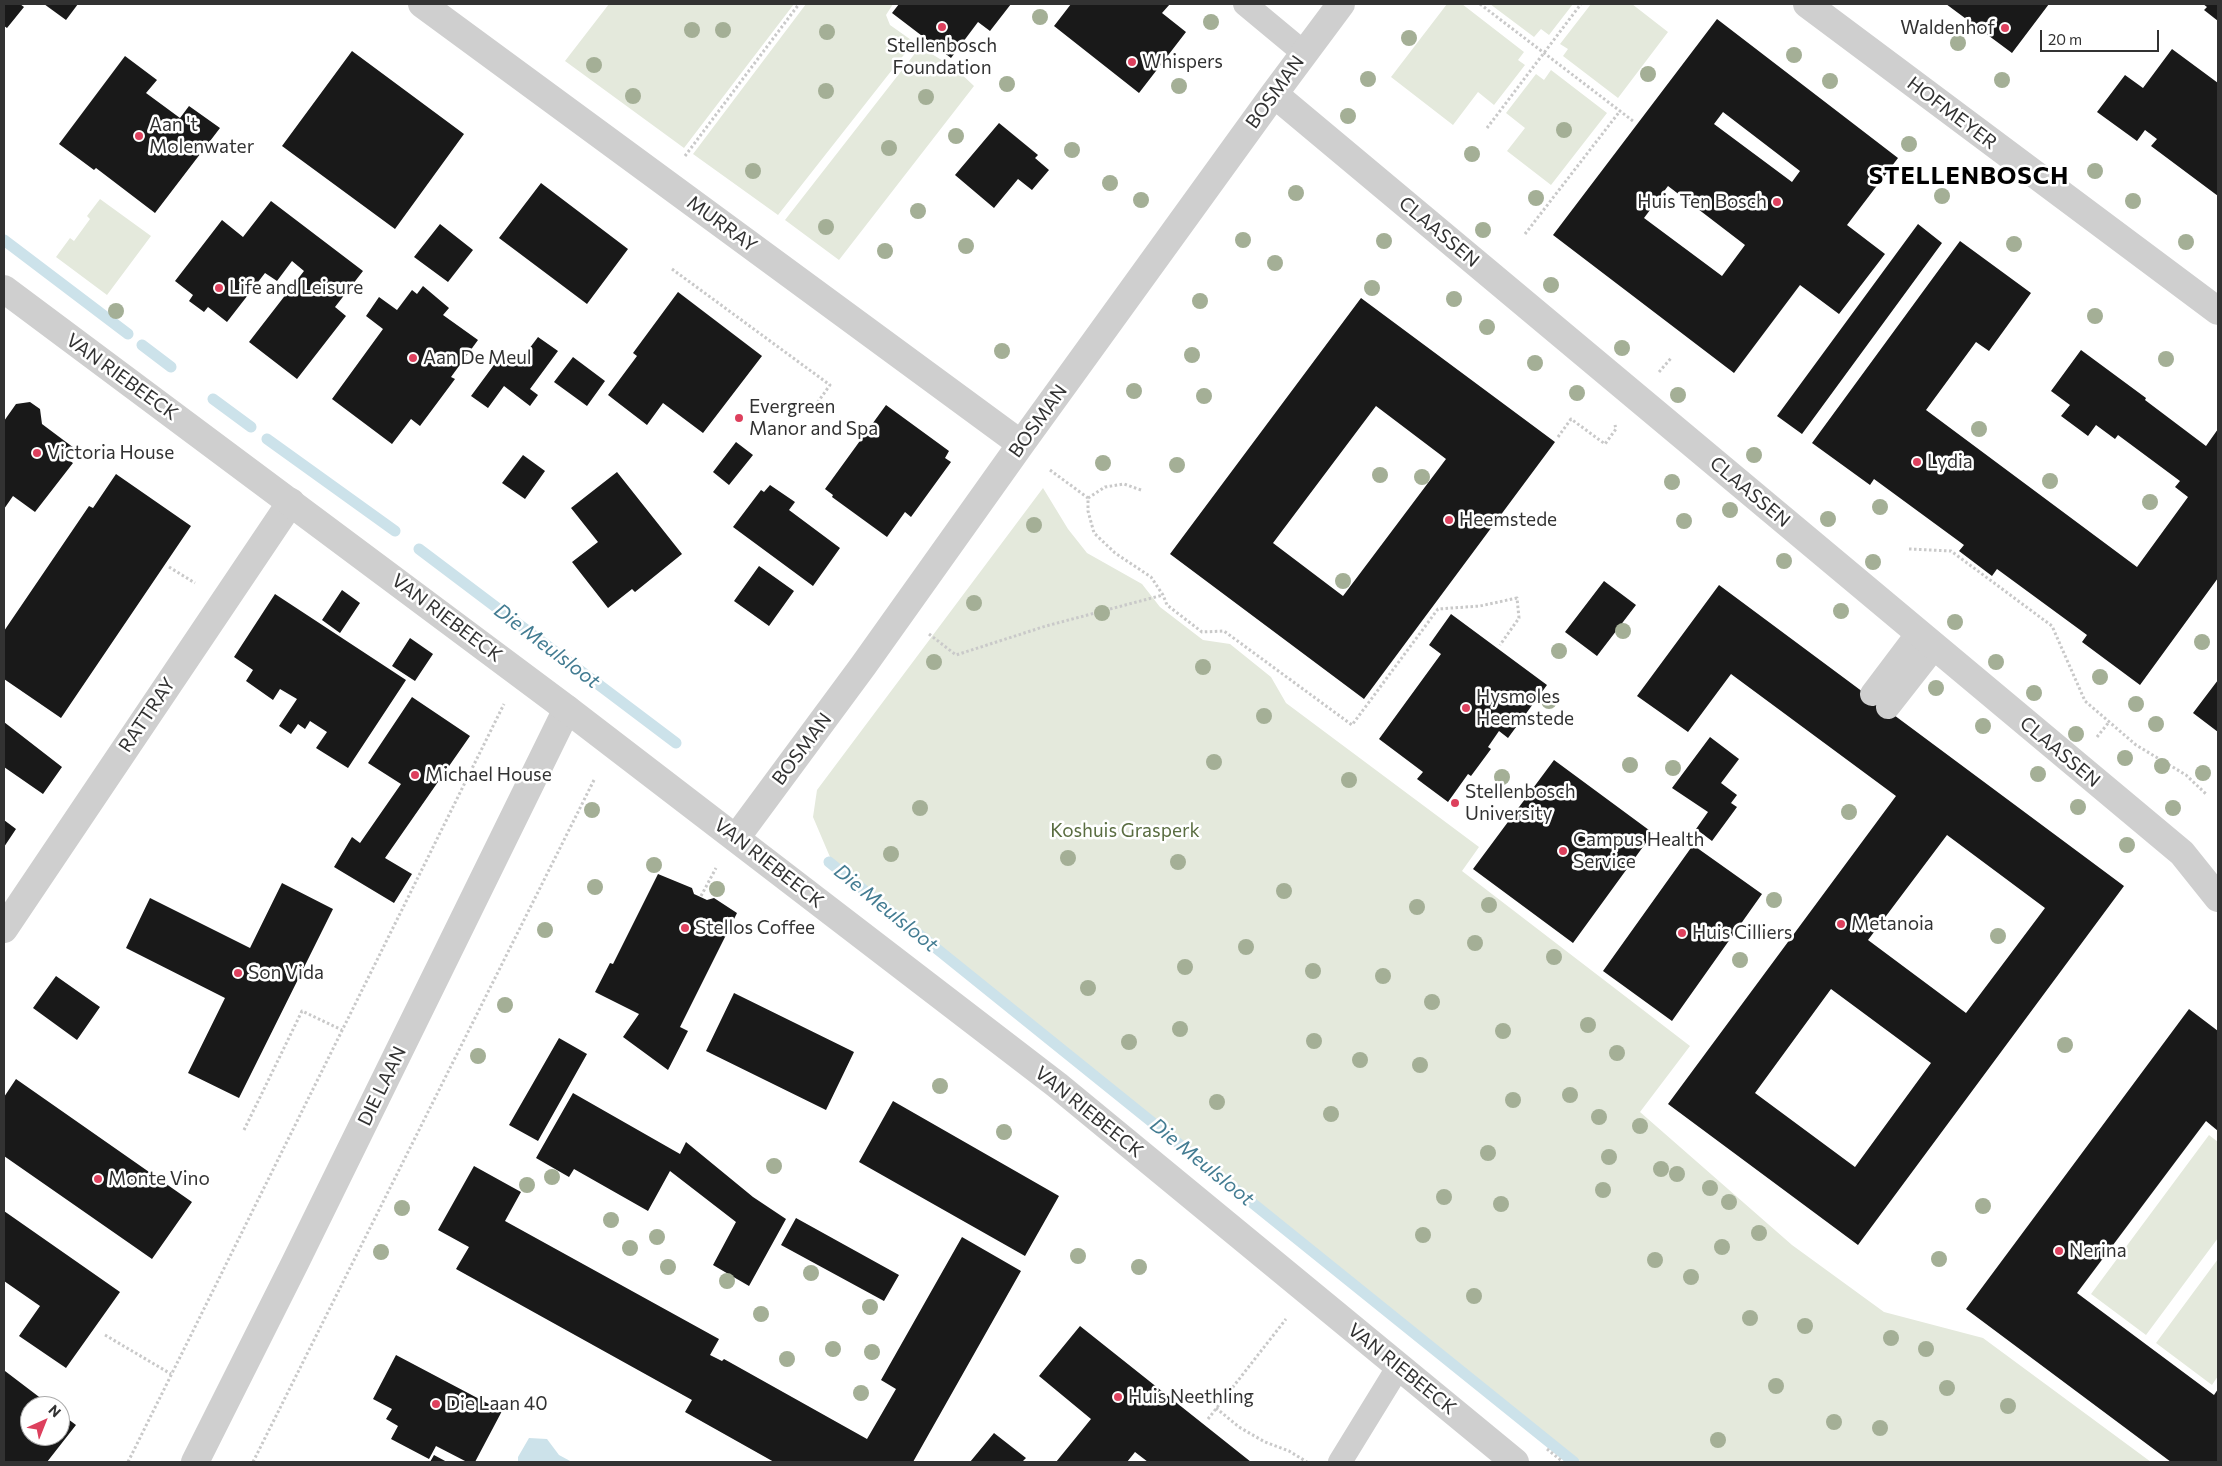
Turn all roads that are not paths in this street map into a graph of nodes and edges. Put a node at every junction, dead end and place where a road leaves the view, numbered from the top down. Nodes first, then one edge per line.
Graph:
1 (422, 4) edge
2 (1245, 4) edge
3 (1341, 4) edge
4 (1806, 4) edge
5 (1304, 53) junction
6 (1274, 94) junction
7 (4, 289) edge
8 (2218, 311) edge
9 (1021, 444) junction
10 (291, 502) junction
11 (1926, 640) junction
12 (1880, 701) dead end
13 (567, 708) junction
14 (736, 838) junction
15 (2218, 898) edge
16 (4, 928) edge
17 (1399, 1366) junction
18 (195, 1462) edge
19 (1340, 1462) edge
20 (1516, 1462) edge

1 - 9 street, MURRAY
2 - 5 lane
3 - 5 street, BOSMAN
4 - 8 street, HOFMEYER
5 - 6 street, BOSMAN
6 - 9 street, BOSMAN
6 - 11 street, CLAASSEN
7 - 10 street, VAN RIEBEECK
9 - 14 street, BOSMAN
10 - 13 street, VAN RIEBEECK
10 - 16 street, RATTRAY
11 - 12 lane
11 - 15 street, CLAASSEN
13 - 14 street, VAN RIEBEECK
13 - 18 street, DIE LAAN
14 - 17 street, VAN RIEBEECK
17 - 19 lane
17 - 20 street, VAN RIEBEECK

